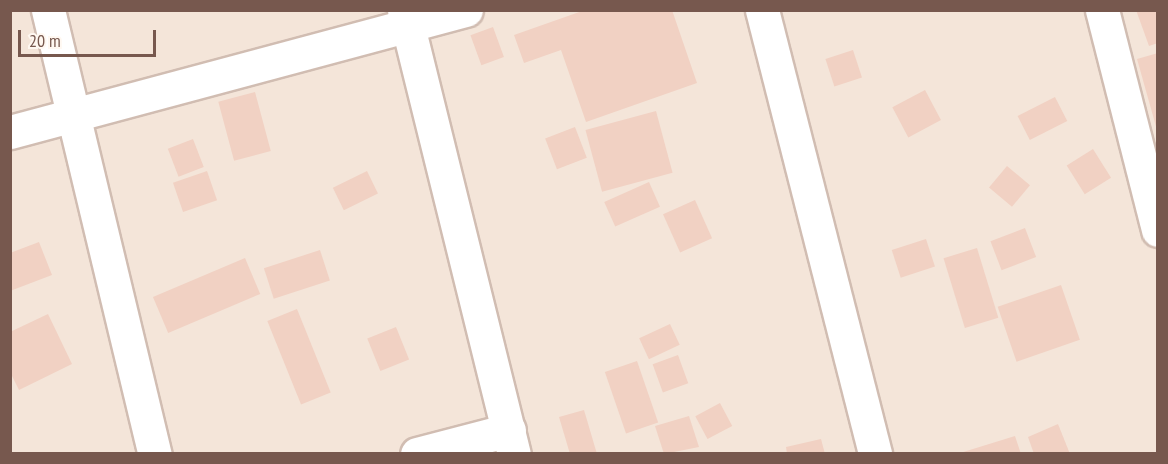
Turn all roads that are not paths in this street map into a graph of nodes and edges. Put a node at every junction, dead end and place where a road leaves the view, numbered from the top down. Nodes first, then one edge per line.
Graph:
1 (48, 10) edge
2 (466, 10) edge
3 (762, 10) edge
4 (1102, 10) edge
5 (406, 18) edge
6 (75, 117) junction
7 (10, 132) edge
8 (1158, 230) edge
9 (512, 442) edge
10 (154, 453) edge
11 (417, 453) edge
12 (875, 453) edge

1 - 6 street
2 - 5 street
3 - 12 street
4 - 8 street
5 - 6 street
5 - 9 street
6 - 7 street
6 - 10 street
9 - 11 street

